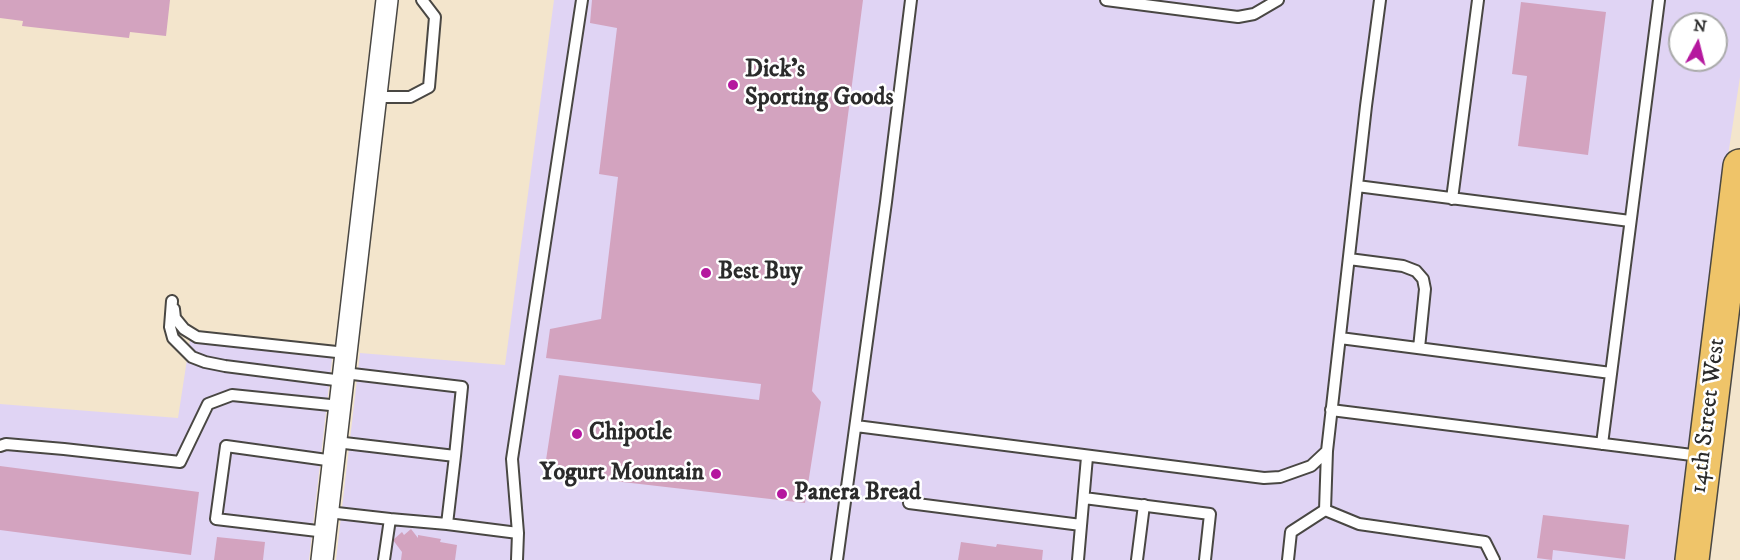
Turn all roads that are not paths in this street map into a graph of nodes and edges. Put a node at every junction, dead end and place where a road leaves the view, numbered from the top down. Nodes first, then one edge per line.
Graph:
1 (387, 0) edge
2 (422, 0) edge
3 (582, 0) edge
4 (911, 0) edge
5 (1106, 0) edge
6 (1278, 0) edge
7 (1380, 0) edge
8 (1478, 0) edge
9 (1659, 0) edge
10 (376, 97) junction
11 (1740, 166) edge
12 (1357, 186) junction
13 (1452, 199) junction
14 (1630, 221) junction
15 (1348, 259) junction
16 (1340, 338) junction
17 (1419, 348) junction
18 (344, 369) junction
19 (1611, 373) junction
20 (340, 406) junction
21 (1331, 410) junction
22 (856, 426) junction
23 (1602, 444) junction
24 (0, 446) edge
25 (1327, 451) junction
26 (335, 452) junction
27 (455, 456) junction
28 (1704, 456) junction
29 (1087, 457) junction
30 (1084, 498) junction
31 (909, 504) dead end
32 (1144, 505) junction
33 (1325, 510) junction
34 (390, 519) junction
35 (327, 522) junction
36 (447, 524) junction
37 (1082, 525) junction
38 (518, 533) junction
39 (322, 560) edge
40 (384, 560) edge
41 (517, 560) edge
42 (837, 560) edge
43 (1078, 560) edge
44 (1137, 560) edge
45 (1205, 560) edge
46 (1288, 560) edge
47 (1494, 560) edge
48 (1692, 560) edge

1 - 10 street
2 - 10 lane
3 - 38 lane
4 - 22 lane
5 - 6 lane
7 - 12 lane
8 - 13 lane
9 - 14 lane
10 - 18 street
11 - 28 main road, 14th Street West
12 - 13 lane
12 - 15 lane
13 - 14 lane
14 - 19 lane
15 - 16 lane
15 - 17 lane
16 - 17 lane
16 - 21 lane
17 - 19 lane
18 - 18 lane
18 - 20 street
18 - 27 lane
19 - 23 lane
20 - 24 lane
20 - 26 street
21 - 23 lane
21 - 25 lane
22 - 29 lane
22 - 42 lane
23 - 28 lane
25 - 29 lane
25 - 33 lane
26 - 27 lane
26 - 35 street
26 - 35 lane
27 - 36 lane
28 - 48 main road, 14th Street West
29 - 30 lane
30 - 32 lane
30 - 37 lane
31 - 37 lane
32 - 44 lane
32 - 45 lane
33 - 46 lane
33 - 47 lane
34 - 35 lane
34 - 36 lane
34 - 40 lane
35 - 39 street
36 - 38 lane
37 - 43 lane
38 - 41 lane

